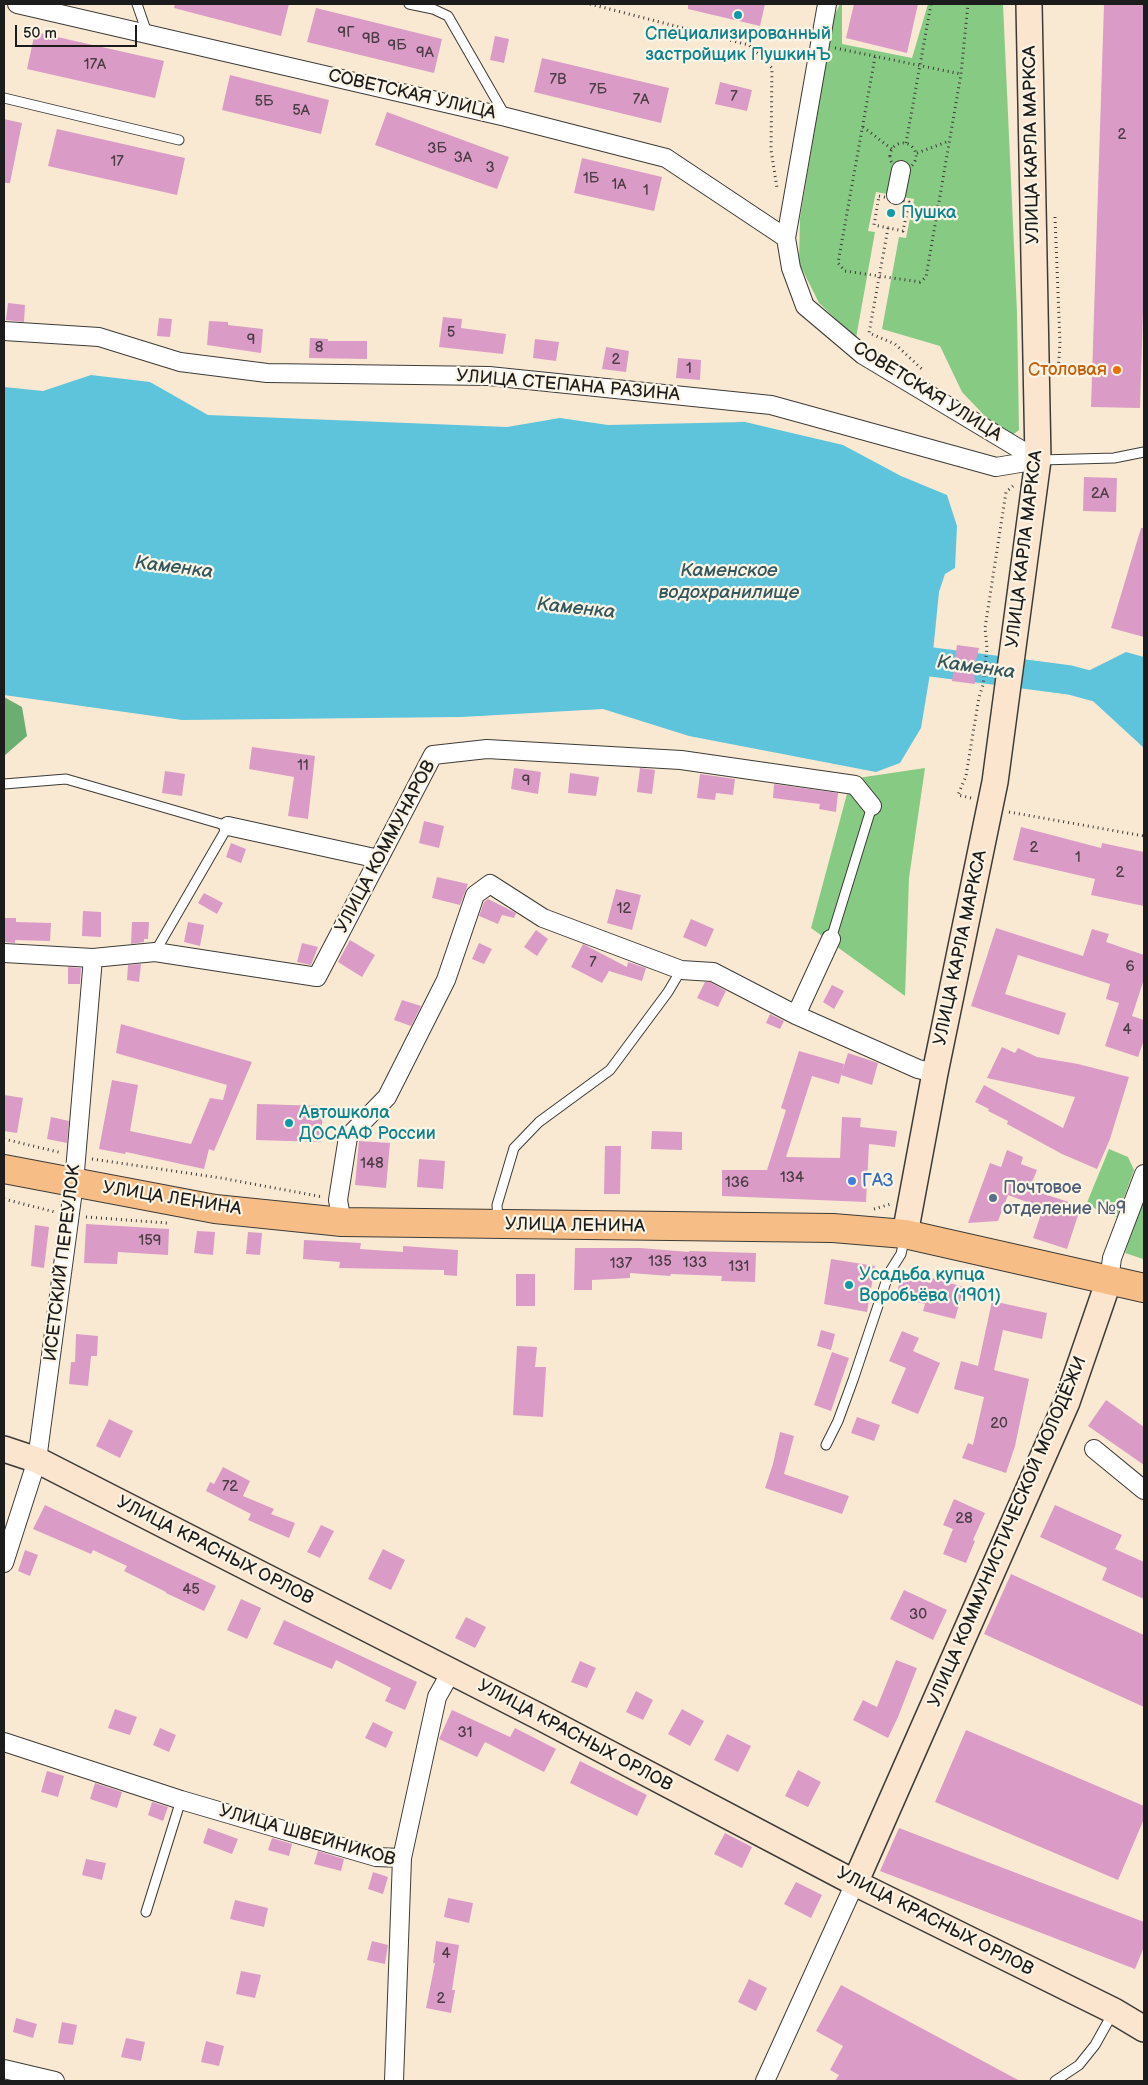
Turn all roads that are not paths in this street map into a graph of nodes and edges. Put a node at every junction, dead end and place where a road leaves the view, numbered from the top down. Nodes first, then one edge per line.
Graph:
1 (17, 4) edge
2 (137, 4) edge
3 (409, 4) edge
4 (827, 4) edge
5 (1029, 4) edge
6 (147, 33) junction
7 (4, 98) edge
8 (506, 117) junction
9 (179, 140) dead end
10 (901, 170) dead end
11 (896, 195) dead end
12 (786, 238) junction
13 (4, 331) edge
14 (1144, 452) edge
15 (1038, 460) junction
16 (4, 784) edge
17 (872, 806) joint
18 (228, 826) junction
19 (379, 860) junction
20 (832, 939) joint
21 (155, 952) junction
22 (4, 953) edge
23 (93, 958) junction
24 (681, 970) junction
25 (796, 1015) junction
26 (935, 1074) junction
27 (4, 1169) edge
28 (1144, 1174) edge
29 (74, 1183) junction
30 (340, 1211) junction
31 (498, 1225) junction
32 (905, 1234) junction
33 (1109, 1280) junction
34 (1144, 1288) edge
35 (826, 1445) dead end
36 (4, 1449) edge
37 (1094, 1450) dead end
38 (37, 1460) junction
39 (1144, 1490) edge
40 (4, 1562) edge
41 (451, 1672) junction
42 (4, 1742) edge
43 (181, 1800) junction
44 (402, 1858) junction
45 (855, 1883) junction
46 (146, 1912) dead end
47 (1114, 2011) junction
48 (1144, 2029) edge
49 (4, 2070) edge
50 (55, 2081) edge
51 (394, 2081) edge
52 (765, 2081) edge
53 (1055, 2081) edge

1 - 6 street, СОВЕТСКАЯ УЛИЦА
2 - 6 lane
3 - 8 lane
4 - 12 street, СОВЕТСКАЯ УЛИЦА
5 - 15 street, УЛИЦА КАРЛА МАРКСА
6 - 8 street, СОВЕТСКАЯ УЛИЦА
7 - 9 lane
8 - 12 street, СОВЕТСКАЯ УЛИЦА
10 - 11 street
12 - 15 street, СОВЕТСКАЯ УЛИЦА
13 - 15 street, УЛИЦА СТЕПАНА РАЗИНА
14 - 15 lane
15 - 26 street, УЛИЦА КАРЛА МАРКСА
16 - 18 lane
17 - 19 street, УЛИЦА КОММУНАРОВ
17 - 20 lane
18 - 19 street
18 - 21 lane
19 - 21 street, УЛИЦА КОММУНАРОВ
20 - 25 street
21 - 23 street, УЛИЦА КОММУНАРОВ
22 - 23 street, УЛИЦА КОММУНАРОВ
23 - 29 street, ИСЕТСКИЙ ПЕРЕУЛОК
24 - 25 street
24 - 30 street
24 - 31 lane
25 - 26 street
26 - 32 street, УЛИЦА КАРЛА МАРКСА
27 - 29 main road, УЛИЦА ЛЕНИНА
28 - 33 street, УЛИЦА КОММУНИСТИЧЕСКОЙ МОЛОДЁЖИ
29 - 30 main road, УЛИЦА ЛЕНИНА
29 - 38 street, ИСЕТСКИЙ ПЕРЕУЛОК
30 - 31 main road, УЛИЦА ЛЕНИНА
31 - 32 main road, УЛИЦА ЛЕНИНА
32 - 33 main road, УЛИЦА ЛЕНИНА
32 - 35 lane
33 - 34 main road, УЛИЦА ЛЕНИНА
33 - 45 street, УЛИЦА КОММУНИСТИЧЕСКОЙ МОЛОДЁЖИ
36 - 38 street, УЛИЦА КРАСНЫХ ОРЛОВ
37 - 39 street
38 - 40 street, ИСЕТСКИЙ ПЕРЕУЛОК
38 - 41 street, УЛИЦА КРАСНЫХ ОРЛОВ
41 - 44 street
41 - 45 street, УЛИЦА КРАСНЫХ ОРЛОВ
42 - 43 street, УЛИЦА ШВЕЙНИКОВ
43 - 44 street, УЛИЦА ШВЕЙНИКОВ
43 - 46 lane
44 - 51 street, УЛИЦА ШВЕЙНИКОВ
45 - 47 street, УЛИЦА КРАСНЫХ ОРЛОВ
45 - 52 street
47 - 48 street, УЛИЦА КРАСНЫХ ОРЛОВ
47 - 53 lane
49 - 50 street

